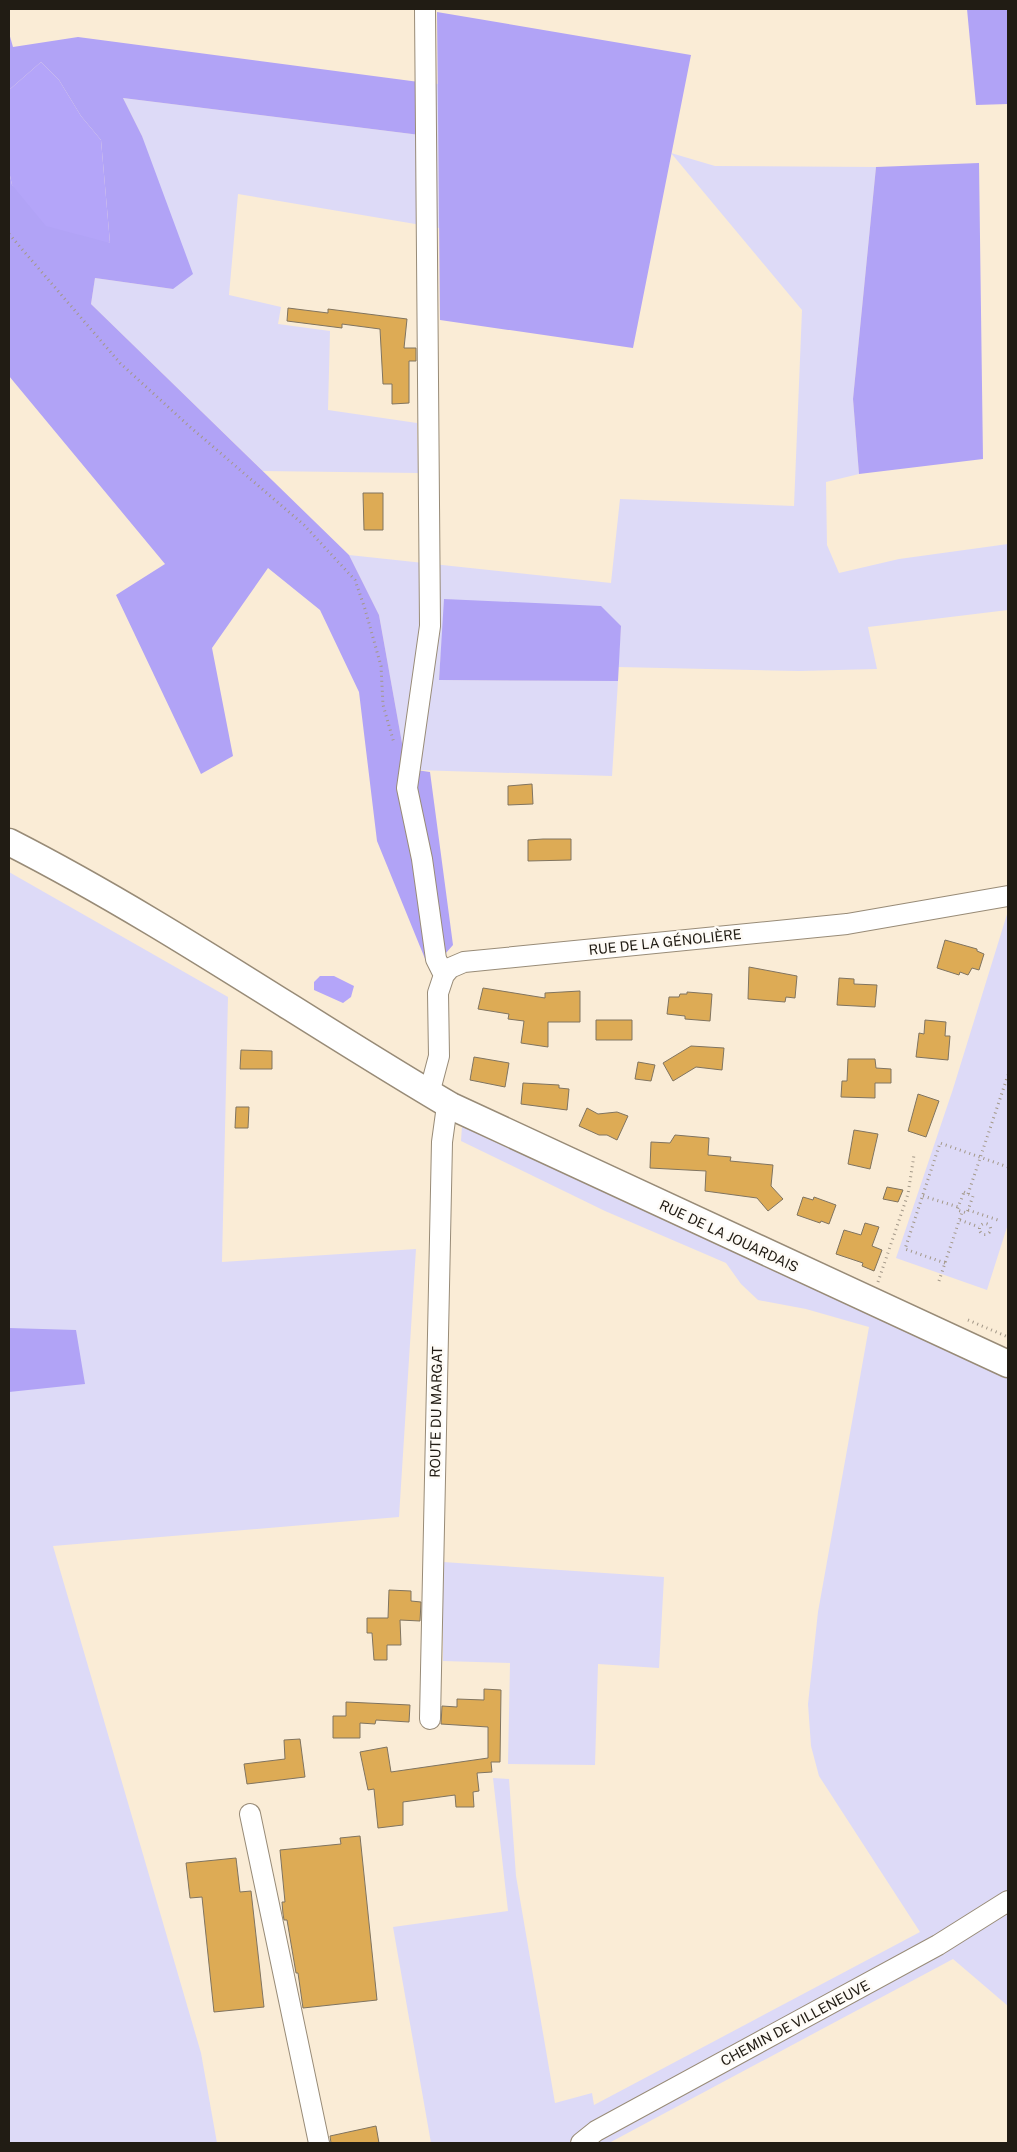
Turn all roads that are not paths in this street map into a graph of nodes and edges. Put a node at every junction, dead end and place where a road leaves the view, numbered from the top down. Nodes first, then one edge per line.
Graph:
1 (425, 9) edge
2 (9, 842) edge
3 (1008, 896) edge
4 (444, 975) junction
5 (440, 1100) junction
6 (1008, 1364) edge
7 (430, 1719) dead end
8 (250, 1814) dead end
9 (1008, 1901) edge
10 (319, 2143) edge
11 (581, 2143) edge

1 - 4 street
2 - 5 main road, RUE DE LA JOUARDAIS
3 - 4 street, RUE DE LA GÉNOLIÈRE
4 - 5 street
5 - 6 main road, RUE DE LA JOUARDAIS
5 - 7 street, ROUTE DU MARGAT
8 - 10 street
9 - 11 street, CHEMIN DE VILLENEUVE

